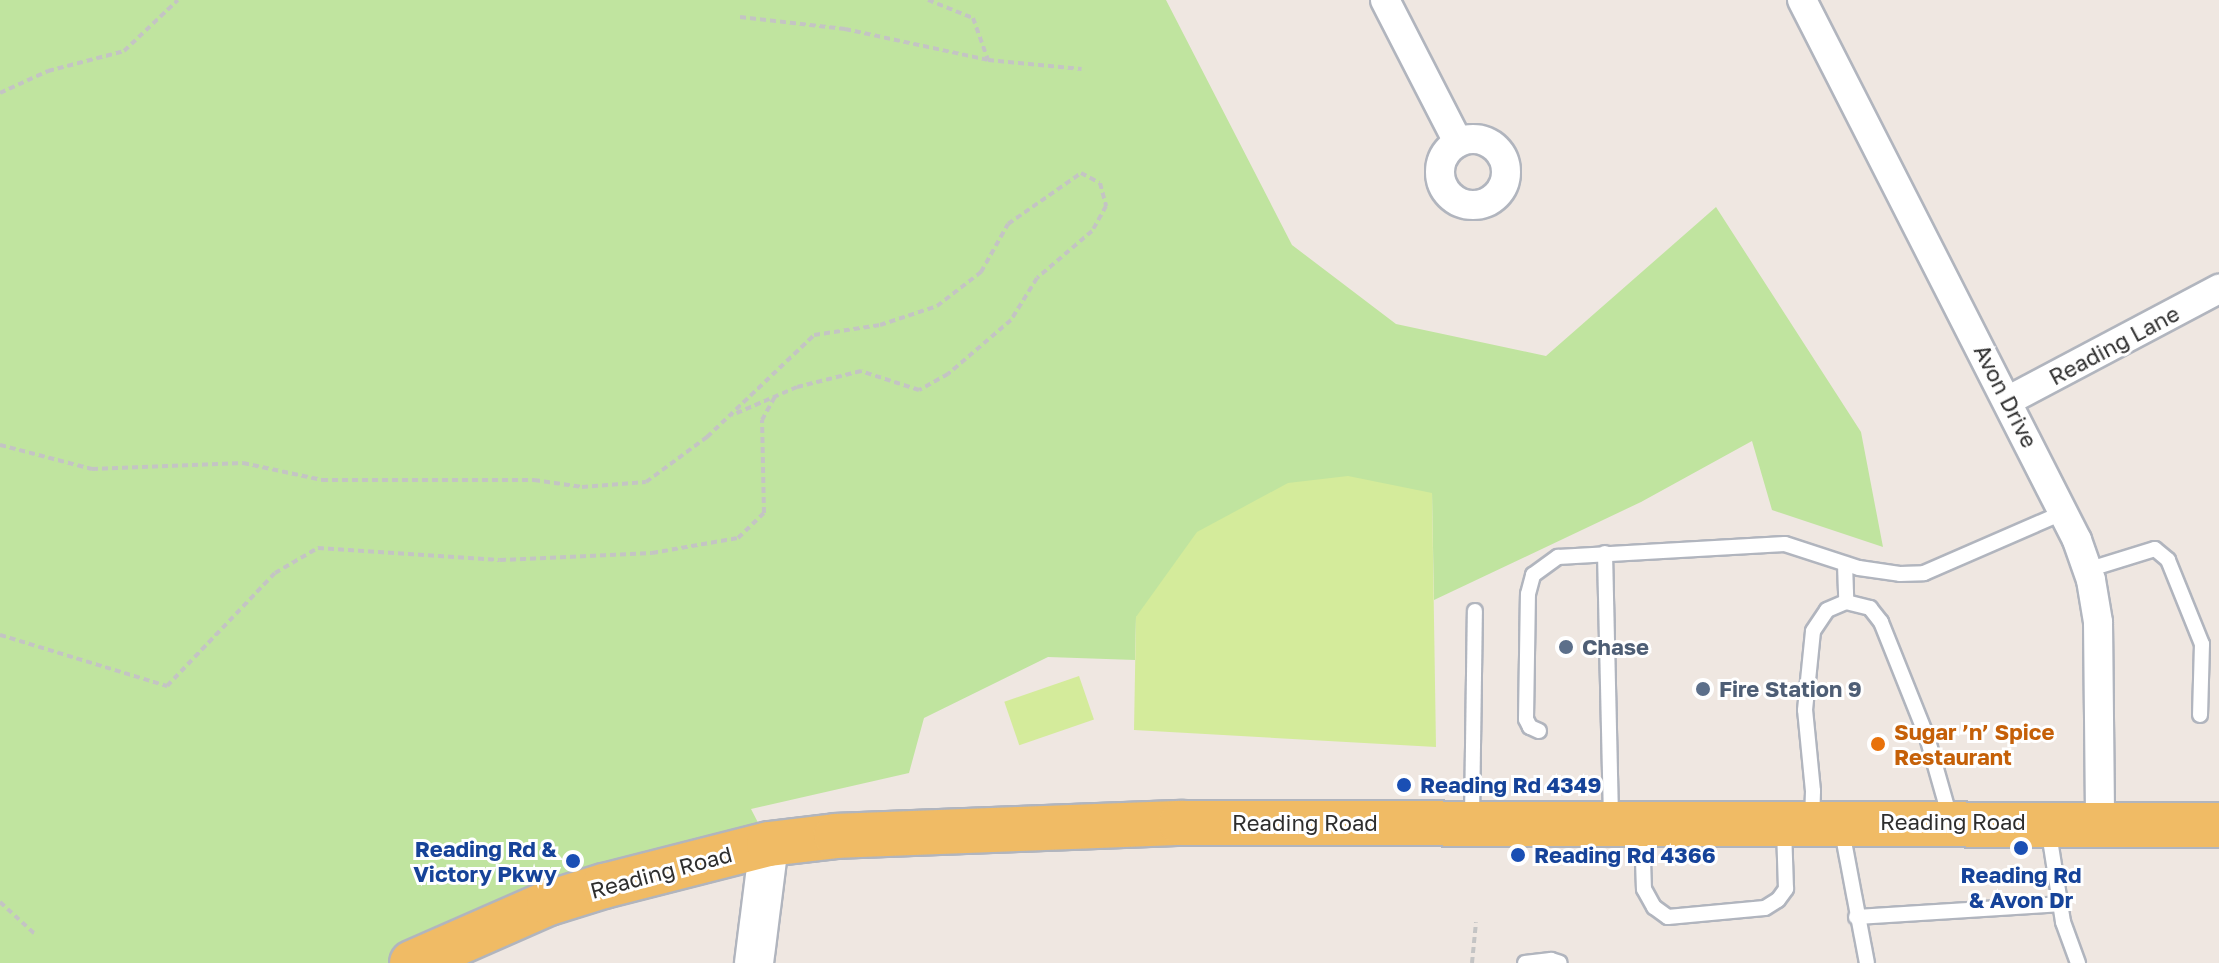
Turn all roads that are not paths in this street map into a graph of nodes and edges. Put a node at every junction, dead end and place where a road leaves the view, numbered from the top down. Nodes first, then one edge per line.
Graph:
1 (1385, 0) edge
2 (1802, 0) edge
3 (1458, 142) dead end
4 (2219, 289) edge
5 (2009, 400) junction
6 (2064, 512) junction
7 (1605, 553) junction
8 (1845, 564) junction
9 (2087, 570) junction
10 (1846, 602) junction
11 (1475, 611) dead end
12 (2200, 715) dead end
13 (1539, 731) dead end
14 (1472, 822) junction
15 (1626, 822) junction
16 (1812, 822) junction
17 (1951, 823) junction
18 (2048, 823) junction
19 (2100, 823) junction
20 (2219, 825) edge
21 (769, 844) junction
22 (2060, 904) junction
23 (1856, 917) junction
24 (412, 963) edge
25 (754, 963) edge
26 (1525, 963) edge
27 (1560, 963) edge
28 (1867, 963) edge
29 (2078, 963) edge

1 - 3 street
2 - 5 street, Avon Drive
4 - 5 street, Reading Lane
5 - 6 street, Avon Drive
6 - 8 lane
6 - 9 street, Avon Drive
7 - 8 lane
7 - 13 lane
7 - 15 lane
8 - 10 lane
9 - 12 lane
9 - 19 street, Avon Drive
10 - 16 lane
10 - 17 lane
11 - 14 lane
14 - 15 main road, Reading Road
14 - 21 main road, Reading Road
15 - 16 main road, Reading Road
15 - 16 lane
16 - 17 main road, Reading Road
16 - 23 lane
17 - 18 main road, Reading Road
18 - 19 main road, Reading Road
18 - 22 lane
19 - 20 main road, Reading Road
21 - 24 main road, Reading Road
21 - 25 street
22 - 23 lane
22 - 29 lane
23 - 28 lane
26 - 27 lane

